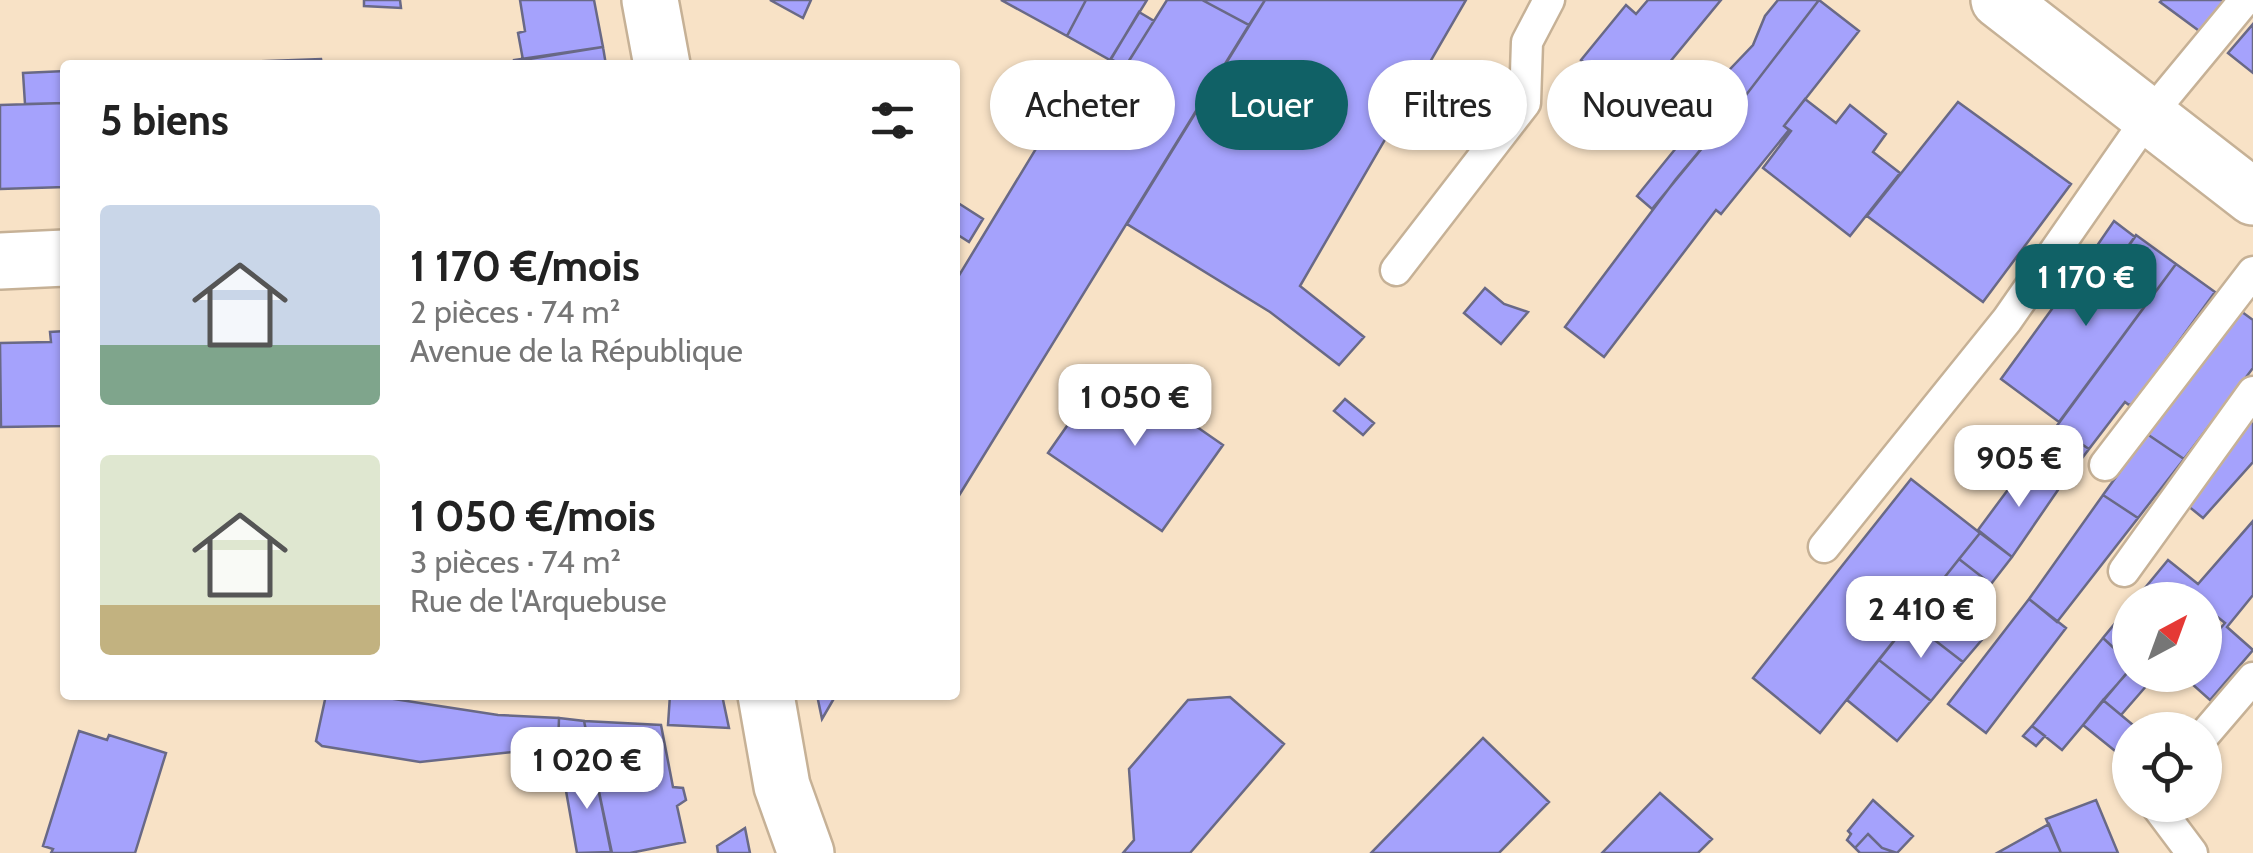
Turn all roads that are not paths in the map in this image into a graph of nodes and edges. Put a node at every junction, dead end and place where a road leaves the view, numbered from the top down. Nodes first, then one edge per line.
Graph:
1 (650, 0) edge
2 (1549, 0) edge
3 (1999, 0) edge
4 (2246, 0) edge
5 (661, 60) edge
6 (2149, 116) junction
7 (2253, 197) edge
8 (60, 258) edge
9 (0, 261) edge
10 (1396, 270) dead end
11 (2253, 272) edge
12 (2253, 392) edge
13 (2105, 465) dead end
14 (1824, 547) dead end
15 (2124, 571) dead end
16 (2253, 678) edge
17 (767, 700) edge
18 (2222, 714) edge
19 (2169, 822) edge
20 (806, 853) edge
21 (2192, 853) edge

1 - 5 main road
2 - 10 lane
3 - 6 main road
4 - 6 lane
6 - 7 main road
6 - 14 lane
8 - 9 main road
11 - 13 lane
12 - 15 lane
16 - 18 lane
17 - 20 main road
19 - 21 lane

